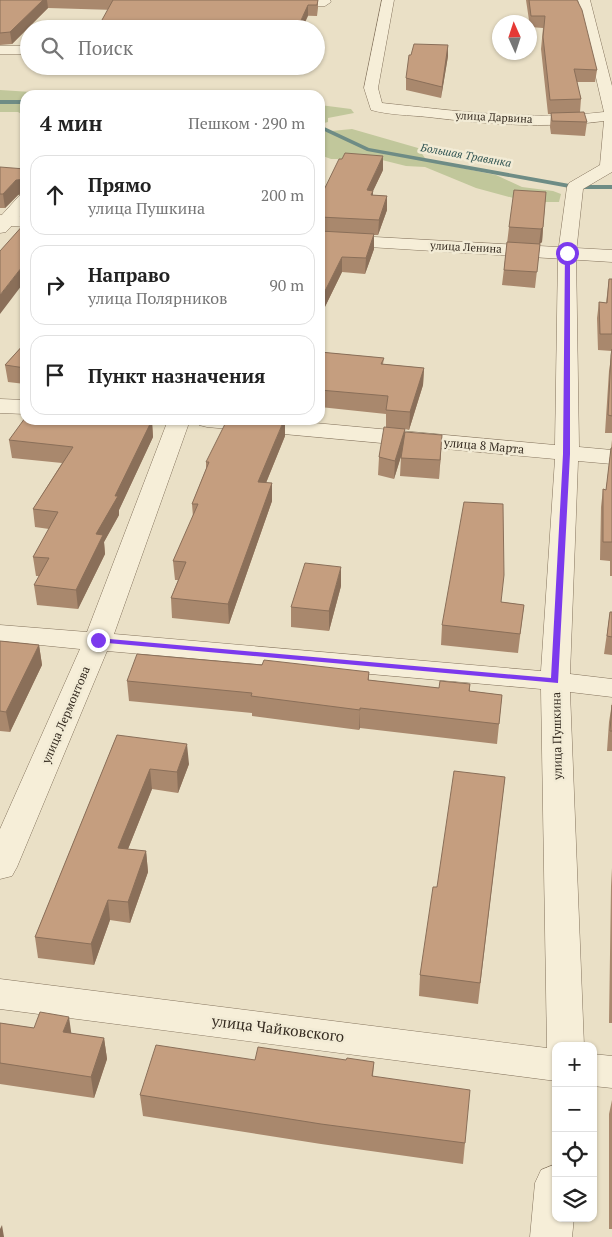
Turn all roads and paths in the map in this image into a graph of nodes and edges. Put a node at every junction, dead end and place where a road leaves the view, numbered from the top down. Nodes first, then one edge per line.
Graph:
1 (388, 0) edge
2 (584, 0) edge
3 (268, 2) edge
4 (325, 2) dead end
5 (0, 50) edge
6 (20, 50) edge
7 (612, 116) edge
8 (20, 205) edge
9 (2, 222) edge
10 (20, 222) edge
11 (325, 239) edge
12 (567, 253) junction
13 (612, 256) edge
14 (0, 406) edge
15 (20, 408) edge
16 (177, 425) edge
17 (260, 425) edge
18 (567, 454) junction
19 (612, 457) edge
20 (0, 633) edge
21 (98, 640) junction
22 (555, 681) junction
23 (612, 688) edge
24 (0, 867) edge
25 (0, 994) edge
26 (565, 1042) edge
27 (552, 1064) edge
28 (597, 1070) edge
29 (612, 1072) edge
30 (552, 1222) edge
31 (551, 1237) edge

1 - 7 street, улица Дарвина
2 - 7 street, улица Пушкина
3 - 4 street
5 - 6 street
7 - 12 street, улица Пушкина
8 - 9 street
9 - 10 street
11 - 12 street, улица Ленина
12 - 13 street, улица Ленина
12 - 18 street, улица Пушкина
14 - 15 street
16 - 21 street, улица Лермонтова
17 - 18 street, улица 8 Марта
18 - 19 street, улица 8 Марта
18 - 22 street, улица Пушкина
20 - 21 street
21 - 22 street
21 - 24 street, улица Лермонтова
22 - 23 street
22 - 26 street, улица Пушкина
25 - 27 street, улица Чайковского
28 - 29 street
30 - 31 street

